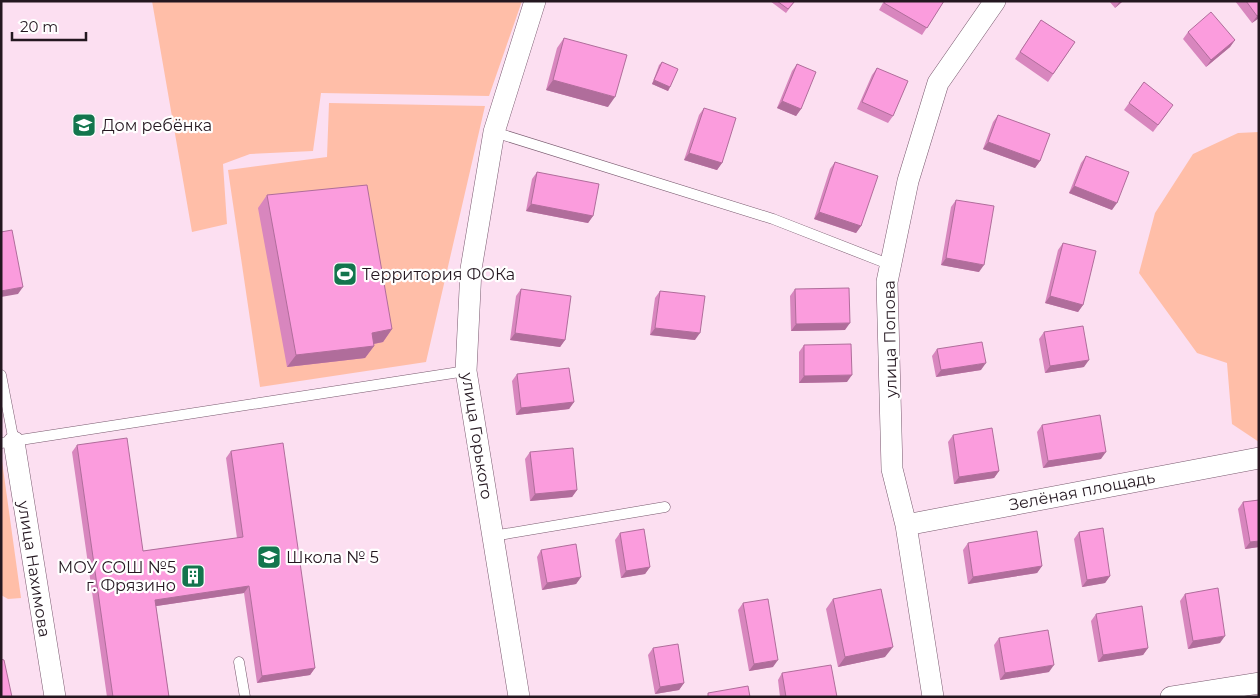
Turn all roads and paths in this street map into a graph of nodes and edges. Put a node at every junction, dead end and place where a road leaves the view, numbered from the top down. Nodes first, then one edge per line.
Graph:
1 (535, 1) edge
2 (995, 1) edge
3 (494, 132) junction
4 (891, 264) junction
5 (466, 371) junction
6 (1, 375) edge
7 (7, 443) edge
8 (1259, 458) edge
9 (665, 506) dead end
10 (906, 525) junction
11 (493, 536) junction
12 (239, 662) dead end
13 (1259, 683) edge
14 (56, 697) edge
15 (245, 697) edge
16 (519, 697) edge
17 (933, 697) edge
18 (1171, 697) edge

1 - 3 street, улица Горького
2 - 4 street, улица Попова
3 - 4 lane
3 - 5 street, улица Горького
4 - 10 street, улица Попова
5 - 7 lane
5 - 11 street, улица Горького
6 - 7 lane
7 - 14 street, улица Нахимова
8 - 10 street, Зелёная площадь
9 - 11 lane
10 - 17 street, улица Попова
11 - 16 street, улица Горького
12 - 15 lane
13 - 18 street

